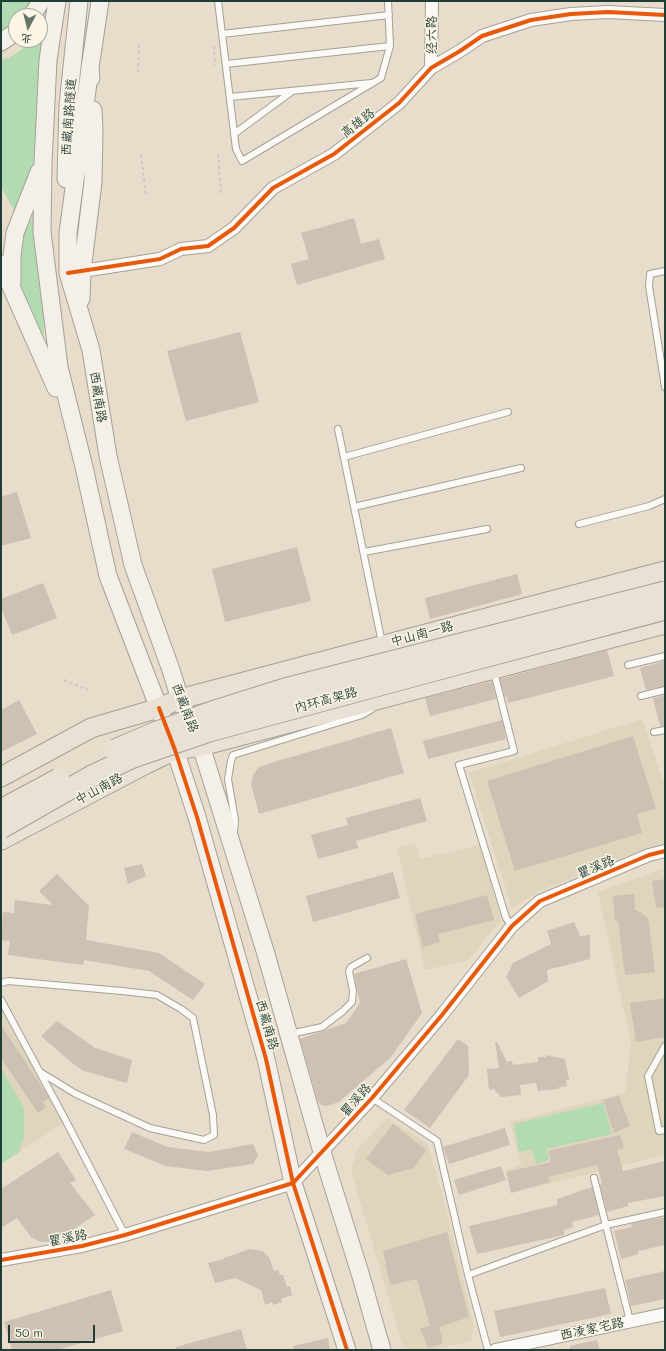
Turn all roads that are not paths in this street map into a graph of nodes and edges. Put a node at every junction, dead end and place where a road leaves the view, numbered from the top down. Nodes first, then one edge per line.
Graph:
1 (57, 1) edge
2 (79, 1) edge
3 (100, 1) edge
4 (218, 1) edge
5 (388, 1) edge
6 (432, 1) edge
7 (389, 15) junction
8 (665, 15) edge
9 (222, 34) junction
10 (390, 46) junction
11 (226, 64) junction
12 (90, 68) junction
13 (432, 68) junction
14 (373, 83) junction
15 (292, 91) junction
16 (230, 97) junction
17 (234, 134) junction
18 (43, 163) junction
19 (68, 233) junction
20 (1, 264) edge
21 (665, 270) edge
22 (75, 272) junction
23 (12, 287) junction
24 (665, 387) edge
25 (508, 412) dead end
26 (338, 429) dead end
27 (75, 432) junction
28 (344, 456) junction
29 (521, 468) dead end
30 (665, 499) edge
31 (354, 507) junction
32 (579, 524) dead end
33 (487, 529) dead end
34 (364, 552) junction
35 (665, 571) edge
36 (665, 592) edge
37 (665, 609) edge
38 (665, 624) edge
39 (382, 644) junction
40 (665, 656) edge
41 (628, 665) dead end
42 (493, 669) junction
43 (665, 690) edge
44 (387, 696) junction
45 (641, 696) dead end
46 (180, 699) junction
47 (159, 708) junction
48 (665, 730) edge
49 (654, 732) dead end
50 (201, 746) junction
51 (175, 750) junction
52 (1, 777) edge
53 (1, 810) edge
54 (1, 828) edge
55 (1, 840) edge
56 (231, 841) junction
57 (665, 851) edge
58 (512, 926) junction
59 (367, 958) dead end
60 (1, 983) edge
61 (1, 1000) edge
62 (289, 1034) junction
63 (665, 1046) edge
64 (40, 1072) junction
65 (372, 1098) junction
66 (665, 1130) edge
67 (322, 1152) junction
68 (594, 1178) dead end
69 (293, 1183) junction
70 (665, 1212) edge
71 (606, 1225) junction
72 (125, 1235) junction
73 (1, 1260) edge
74 (468, 1275) junction
75 (665, 1314) edge
76 (630, 1321) junction
77 (347, 1350) edge
78 (382, 1350) edge
79 (488, 1350) edge
80 (495, 1350) edge

1 - 18 main road, 西藏南路
2 - 19 main road, 西藏南路隧道
3 - 12 main road, 西藏南路
4 - 9 lane
5 - 7 lane
6 - 13 street, 经六路
7 - 9 lane
7 - 10 lane
8 - 13 street, 高雄路
9 - 11 lane
10 - 11 lane
10 - 14 lane
11 - 16 lane
12 - 19 main road, 西藏南路
12 - 22 main road, 西藏南路
13 - 22 street, 高雄路
14 - 15 lane
14 - 17 lane
15 - 16 lane
15 - 17 lane
16 - 17 lane
18 - 23 main road
18 - 27 main road, 西藏南路
19 - 22 main road, 西藏南路
20 - 23 main road, 西藏南路
21 - 24 lane
22 - 46 main road, 西藏南路
23 - 27 main road, 西藏南路
25 - 28 lane
26 - 28 lane
27 - 47 main road, 西藏南路
28 - 31 lane
29 - 31 lane
30 - 32 lane
31 - 34 lane
33 - 34 lane
34 - 39 lane
35 - 39 main road, 中山南一路
36 - 53 highway, 内环高架路, bridge
37 - 54 highway, 内环高架路, bridge
38 - 42 main road
39 - 46 main road, 中山南一路
40 - 41 lane
42 - 44 main road
42 - 58 lane
43 - 45 lane
44 - 50 main road
44 - 56 lane
46 - 47 main road
46 - 50 main road, 西藏南路
47 - 51 main road, 西藏南路
47 - 52 main road
48 - 49 lane
50 - 51 main road, 中山南路
50 - 56 main road, 西藏南路
51 - 55 main road, 中山南路
51 - 69 main road, 西藏南路
56 - 62 main road, 西藏南路
57 - 58 street, 瞿溪路
58 - 65 street, 瞿溪路
59 - 62 lane
60 - 64 lane
61 - 64 lane
62 - 67 main road, 西藏南路
63 - 66 lane
64 - 72 lane
65 - 67 street, 瞿溪路
65 - 74 lane
67 - 69 street, 瞿溪路
67 - 78 main road, 西藏南路
68 - 71 lane
69 - 72 street, 瞿溪路
69 - 77 main road, 西藏南路
70 - 71 lane
71 - 74 lane
71 - 76 lane
72 - 73 street, 瞿溪路
74 - 79 lane
75 - 76 street, 西凌家宅路
76 - 80 street, 西凌家宅路

